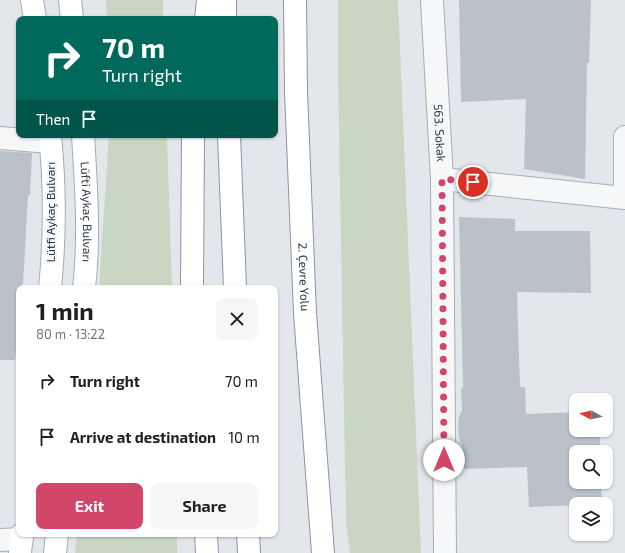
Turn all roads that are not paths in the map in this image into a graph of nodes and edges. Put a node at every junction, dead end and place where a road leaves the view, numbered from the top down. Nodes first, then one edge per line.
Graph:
1 (32, 0) edge
2 (70, 0) edge
3 (208, 0) edge
4 (225, 0) edge
5 (295, 0) edge
6 (432, 0) edge
7 (35, 16) edge
8 (72, 16) edge
9 (206, 16) edge
10 (225, 16) edge
11 (625, 137) edge
12 (0, 138) edge
13 (83, 138) edge
14 (193, 138) edge
15 (229, 138) edge
16 (50, 139) edge
17 (442, 179) junction
18 (625, 197) edge
19 (50, 285) edge
20 (84, 285) edge
21 (192, 285) edge
22 (235, 285) edge
23 (57, 537) edge
24 (206, 537) edge
25 (248, 537) edge
26 (0, 540) edge
27 (21, 542) edge
28 (55, 553) edge
29 (207, 553) edge
30 (249, 553) edge
31 (322, 553) edge
32 (445, 553) edge

1 - 7 main road
2 - 8 main road
3 - 9 main road
4 - 10 main road
5 - 31 main road, 2. Çevre Yolu
6 - 17 street, 563. Sokak
11 - 18 street
12 - 16 street
13 - 20 main road, Lüfti Aykaç Bulvarı
14 - 21 main road
15 - 22 main road
16 - 19 main road, Lütfi Aykaç Bulvarı
17 - 18 street
17 - 32 street, 563. Sokak
23 - 28 main road
24 - 29 main road
25 - 30 main road
26 - 27 street

